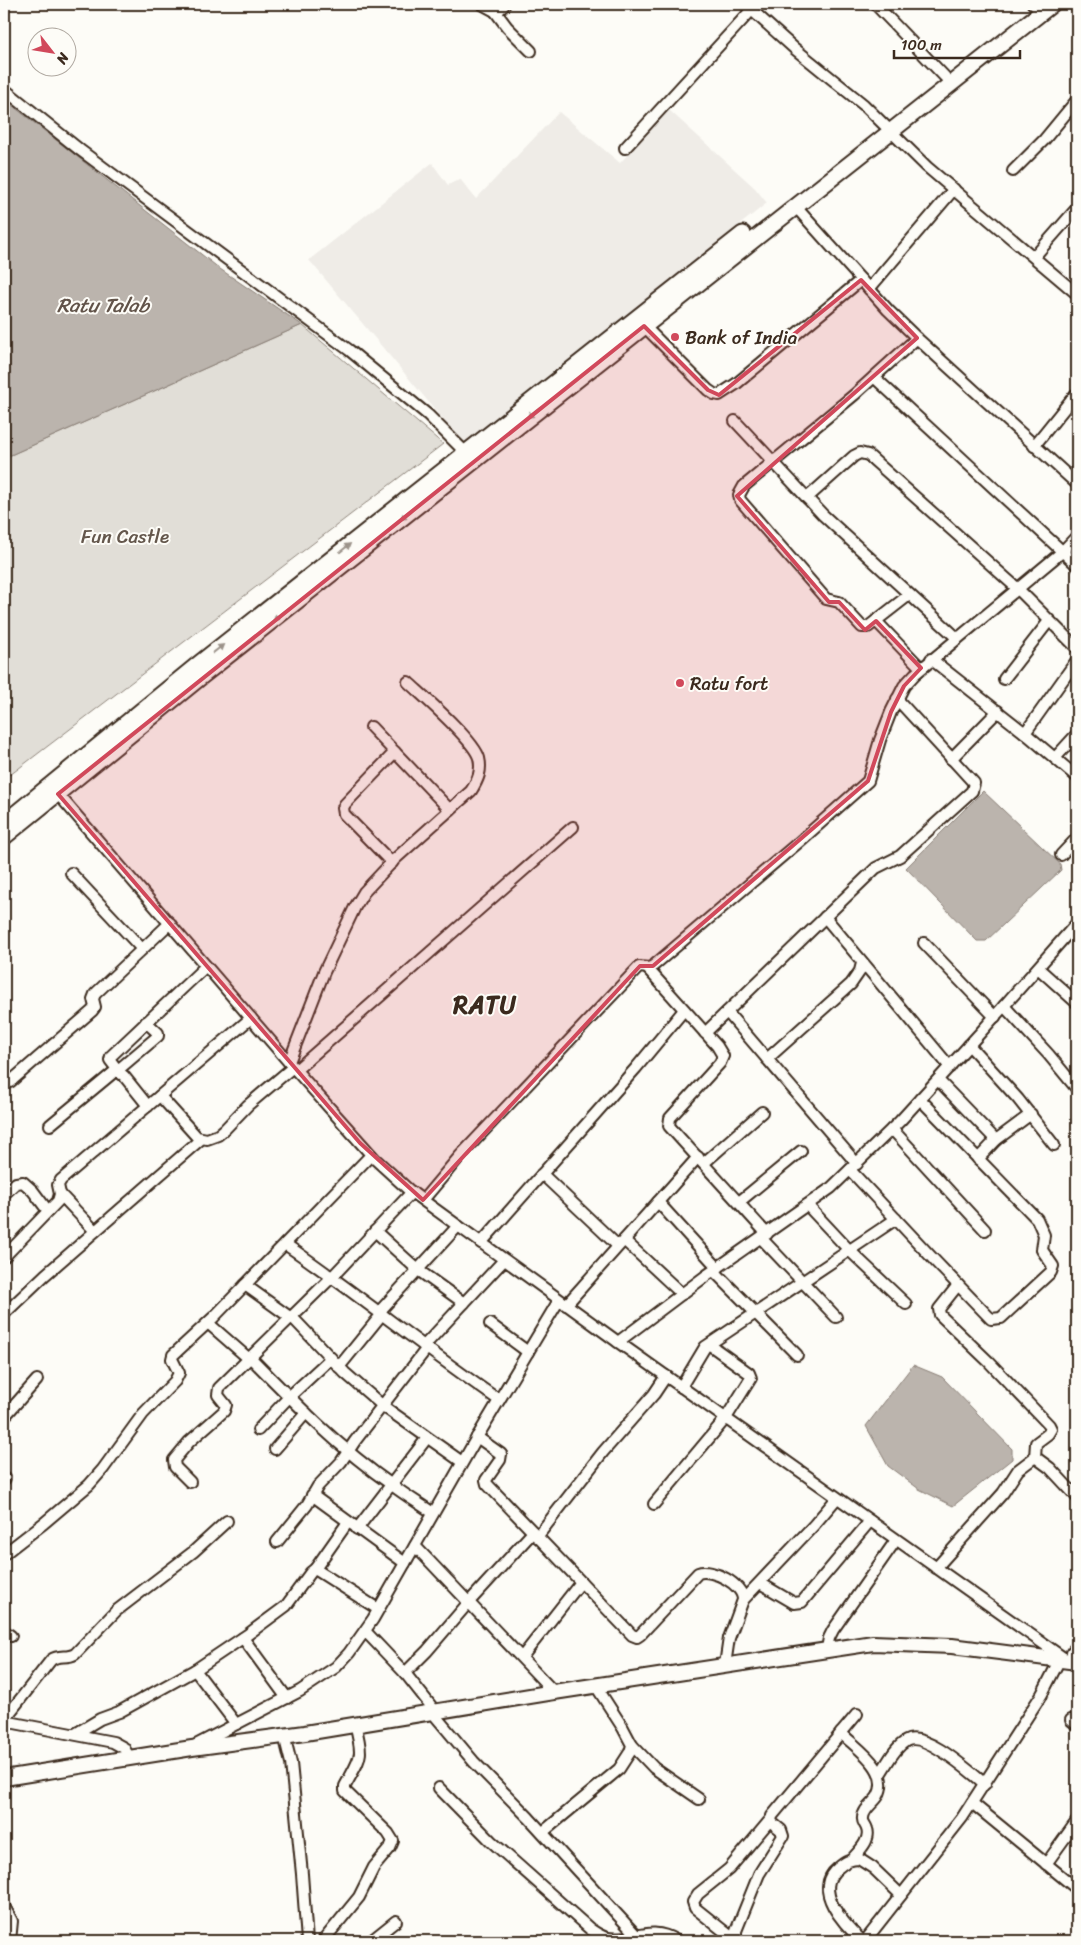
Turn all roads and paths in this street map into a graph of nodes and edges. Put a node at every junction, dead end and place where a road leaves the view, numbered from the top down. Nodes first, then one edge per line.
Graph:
1 (482, 4) edge
2 (505, 4) edge
3 (875, 4) edge
4 (1052, 4) edge
5 (1035, 5) edge
6 (751, 6) edge
7 (495, 11) junction
8 (530, 51) dead end
9 (944, 77) junction
10 (4, 89) edge
11 (1077, 100) edge
12 (887, 128) junction
13 (625, 148) dead end
14 (1013, 171) dead end
15 (954, 188) junction
16 (795, 206) junction
17 (1077, 208) edge
18 (1034, 257) junction
19 (861, 280) junction
20 (869, 289) junction
21 (1077, 294) edge
22 (644, 326) junction
23 (917, 338) junction
24 (874, 377) junction
25 (1075, 395) dead end
26 (735, 421) dead end
27 (1034, 446) junction
28 (465, 452) junction
29 (773, 461) junction
30 (1077, 484) edge
31 (807, 498) junction
32 (1077, 536) edge
33 (1063, 551) junction
34 (1077, 564) edge
35 (1018, 589) junction
36 (909, 595) junction
37 (876, 621) junction
38 (1049, 621) junction
39 (957, 638) junction
40 (1077, 648) edge
41 (931, 659) junction
42 (1077, 660) edge
43 (921, 668) junction
44 (1004, 679) dead end
45 (408, 682) dead end
46 (897, 699) junction
47 (998, 711) junction
48 (371, 727) dead end
49 (1024, 733) junction
50 (1077, 734) edge
51 (395, 752) junction
52 (1055, 758) junction
53 (951, 759) junction
54 (1077, 777) edge
55 (58, 794) junction
56 (450, 810) junction
57 (4, 823) edge
58 (573, 827) dead end
59 (4, 837) edge
60 (1077, 838) edge
61 (1061, 855) dead end
62 (392, 862) junction
63 (71, 873) dead end
64 (825, 917) junction
65 (170, 923) junction
66 (1077, 923) edge
67 (924, 944) dead end
68 (142, 949) junction
69 (862, 963) junction
70 (206, 966) junction
71 (647, 968) junction
72 (1038, 968) junction
73 (1077, 1003) edge
74 (1004, 1006) junction
75 (684, 1010) junction
76 (728, 1012) junction
77 (995, 1017) junction
78 (251, 1018) junction
79 (146, 1022) junction
80 (705, 1033) junction
81 (969, 1046) junction
82 (767, 1059) junction
83 (293, 1066) junction
84 (950, 1067) junction
85 (119, 1072) junction
86 (938, 1080) junction
87 (10, 1082) dead end
88 (1077, 1089) edge
89 (160, 1096) junction
90 (920, 1100) junction
91 (148, 1106) junction
92 (762, 1112) dead end
93 (1031, 1114) junction
94 (50, 1125) dead end
95 (892, 1129) junction
96 (201, 1139) junction
97 (996, 1140) junction
98 (1054, 1145) dead end
99 (801, 1151) dead end
100 (371, 1154) junction
101 (978, 1158) junction
102 (701, 1160) junction
103 (853, 1167) junction
104 (542, 1174) junction
105 (412, 1192) junction
106 (4, 1194) edge
107 (60, 1194) junction
108 (423, 1200) junction
109 (658, 1202) junction
110 (739, 1202) junction
111 (808, 1205) junction
112 (48, 1211) junction
113 (896, 1219) junction
114 (458, 1226) junction
115 (985, 1230) dead end
116 (95, 1231) junction
117 (375, 1231) junction
118 (764, 1236) junction
119 (482, 1243) junction
120 (621, 1243) junction
121 (285, 1244) junction
122 (849, 1250) junction
123 (4, 1257) edge
124 (504, 1260) junction
125 (716, 1269) junction
126 (418, 1270) junction
127 (333, 1276) junction
128 (802, 1282) junction
129 (958, 1284) junction
130 (245, 1285) junction
131 (682, 1294) junction
132 (562, 1302) junction
133 (464, 1303) junction
134 (906, 1304) dead end
135 (380, 1313) junction
136 (757, 1313) junction
137 (4, 1314) edge
138 (836, 1317) dead end
139 (292, 1318) junction
140 (208, 1323) junction
141 (490, 1324) dead end
142 (618, 1342) junction
143 (710, 1344) junction
144 (426, 1347) junction
145 (528, 1352) junction
146 (797, 1355) dead end
147 (249, 1358) junction
148 (331, 1358) junction
149 (339, 1367) junction
150 (666, 1376) junction
151 (36, 1380) dead end
152 (681, 1387) junction
153 (289, 1397) junction
154 (499, 1400) junction
155 (383, 1406) junction
156 (306, 1413) junction
157 (4, 1417) edge
158 (726, 1418) junction
159 (258, 1430) dead end
160 (477, 1437) junction
161 (427, 1438) junction
162 (275, 1449) dead end
163 (348, 1450) junction
164 (1035, 1457) junction
165 (462, 1462) junction
166 (190, 1482) dead end
167 (391, 1485) junction
168 (312, 1495) junction
169 (1077, 1497) edge
170 (837, 1498) junction
171 (654, 1504) dead end
172 (433, 1513) junction
173 (227, 1521) dead end
174 (870, 1521) junction
175 (352, 1525) junction
176 (535, 1534) junction
177 (896, 1540) junction
178 (277, 1542) dead end
179 (415, 1546) junction
180 (4, 1554) edge
181 (405, 1563) junction
182 (936, 1568) junction
183 (315, 1569) junction
184 (581, 1582) junction
185 (760, 1583) junction
186 (743, 1600) junction
187 (469, 1602) junction
188 (378, 1609) junction
189 (365, 1631) junction
190 (243, 1638) junction
191 (1077, 1646) edge
192 (827, 1649) junction
193 (522, 1657) junction
194 (1069, 1661) edge
195 (725, 1665) junction
196 (194, 1670) junction
197 (405, 1673) junction
198 (596, 1686) junction
199 (554, 1692) junction
200 (287, 1698) junction
201 (434, 1711) junction
202 (857, 1714) dead end
203 (4, 1721) edge
204 (236, 1724) junction
205 (355, 1724) junction
206 (841, 1733) junction
207 (75, 1734) junction
208 (284, 1736) junction
209 (632, 1745) junction
210 (192, 1748) junction
211 (130, 1759) junction
212 (880, 1774) junction
213 (4, 1778) edge
214 (985, 1784) junction
215 (438, 1788) dead end
216 (699, 1799) dead end
217 (972, 1803) junction
218 (771, 1819) junction
219 (1077, 1821) edge
220 (543, 1832) junction
221 (852, 1859) junction
222 (1046, 1864) junction
223 (1077, 1889) edge
224 (902, 1895) junction
225 (4, 1906) edge
226 (396, 1920) dead end
227 (636, 1935) junction
228 (735, 1940) edge
229 (10, 1941) edge
230 (306, 1941) edge
231 (323, 1941) edge
232 (371, 1941) edge
233 (677, 1941) edge
234 (863, 1941) edge

1 - 7 street
2 - 7 street
3 - 9 street
4 - 12 highway
5 - 9 highway
6 - 12 street
6 - 13 street
7 - 8 street
9 - 12 highway
10 - 28 street
11 - 14 street
12 - 15 street
12 - 16 highway
12 - 28 highway
15 - 18 street
15 - 20 street
16 - 19 street
16 - 22 highway
17 - 18 street
18 - 21 street
19 - 20 street
19 - 22 street
20 - 23 street
22 -> 55 highway
23 - 24 street
23 - 27 street
24 - 29 street
24 - 33 street
25 - 27 street
26 - 29 street
27 - 30 street
57 -> 28 highway
29 - 31 street
29 - 37 street
31 - 35 street
31 - 36 street
32 - 33 street
33 - 34 street
33 - 35 street
35 - 38 street
35 - 39 street
36 - 37 street
36 - 39 street
37 - 43 street
38 - 40 street
38 - 44 street
39 - 41 street
41 - 43 street
41 - 47 street
42 - 49 street
43 - 46 street
45 - 56 street
46 - 53 street
46 - 71 street
47 - 49 street
47 - 53 street
48 - 51 street
49 - 52 street
50 - 52 street
51 - 56 street
51 - 62 street
52 - 54 street
53 - 64 street
55 - 59 highway
55 - 65 street
56 - 62 street
58 - 83 street
60 - 61 street
62 - 83 street
63 - 68 street
64 - 69 street
64 - 76 street
65 - 68 street
65 - 70 street
66 - 72 street
67 - 77 street
68 - 87 street
69 - 82 street
69 - 84 street
70 - 78 street
70 - 79 street
71 - 75 street
71 - 108 street
72 - 73 street
72 - 74 street
74 - 77 street
74 - 88 street
75 - 80 street
75 - 104 street
76 - 80 street
76 - 82 street
77 - 81 street
78 - 83 street
78 - 89 street
79 - 85 street
79 - 85 street
80 - 102 street
81 - 84 street
81 - 93 street
82 - 103 street
83 - 96 street
83 - 100 street
84 - 86 street
85 - 91 street
85 - 94 street
86 - 90 street
86 - 97 street
89 - 91 street
89 - 96 street
90 - 95 street
90 - 101 street
91 - 107 street
92 - 102 street
93 - 97 street
93 - 98 street
95 - 103 street
95 - 115 street
96 - 116 street
97 - 101 street
99 - 110 street
100 - 105 street
100 - 121 street
101 - 129 street
102 - 109 street
102 - 110 street
103 - 111 street
103 - 113 street
104 - 119 street
104 - 120 street
105 - 108 street
105 - 117 street
106 - 112 street
107 - 112 street
107 - 116 street
108 - 114 street
109 - 120 street
109 - 125 street
110 - 118 street
111 - 118 street
111 - 122 street
112 - 123 street
113 - 122 street
113 - 129 street
114 - 119 street
114 - 126 street
116 - 137 street
117 - 126 street
117 - 127 street
118 - 125 street
118 - 128 street
119 - 124 street
120 - 131 street
120 - 132 street
121 - 127 street
121 - 130 street
122 - 128 street
122 - 134 street
124 - 132 street
124 - 133 street
125 - 131 street
125 - 136 street
126 - 133 street
126 - 135 street
127 - 135 street
127 - 139 street
128 - 136 street
128 - 138 street
129 - 164 street
130 - 139 street
130 - 140 street
131 - 142 street
132 - 142 street
132 - 145 street
133 - 144 street
135 - 144 street
135 - 149 street
136 - 143 street
136 - 146 street
139 - 147 street
139 - 148 street
140 - 147 street
140 - 180 street
141 - 145 street
142 - 150 street
143 - 152 street
143 - 158 street
144 - 154 street
144 - 155 street
145 - 154 street
147 - 153 street
147 - 166 street
148 - 149 street
148 - 153 street
149 - 155 street
150 - 152 street
150 - 176 street
151 - 157 street
152 - 158 street
153 - 156 street
153 - 159 street
154 - 160 street
155 - 161 street
155 - 163 street
156 - 162 street
156 - 163 street
158 - 170 street
158 - 171 street
160 - 165 street
160 - 176 street
161 - 165 street
161 - 167 street
163 - 167 street
163 - 168 street
164 - 169 street
164 - 182 street
165 - 172 street
167 - 172 street
167 - 175 street
168 - 175 street
168 - 178 street
170 - 174 street
170 - 185 street
172 - 179 street
173 - 203 street
174 - 177 street
174 - 185 street
175 - 181 street
175 - 183 street
176 - 184 street
176 - 187 street
177 - 182 street
177 - 192 street
179 - 181 street
179 - 187 street
181 - 188 street
182 - 194 street
183 - 188 street
183 - 190 street
184 - 186 street
184 - 193 street
185 - 186 street
186 - 195 street
187 - 193 street
187 - 197 street
188 - 189 street
189 - 197 street
189 - 200 street
190 - 196 street
190 - 200 street
191 - 194 street
192 - 194 main road
192 - 195 main road
193 - 199 street
194 - 214 street
195 - 198 main road
196 - 204 street
196 - 207 street
197 - 201 street
198 - 199 main road
198 - 209 street
199 - 201 main road
200 - 204 street
201 - 205 main road
201 - 220 street
202 - 206 street
203 - 207 street
204 - 210 street
205 - 208 main road
205 - 231 street
206 - 212 street
206 - 218 street
207 - 211 street
208 - 210 main road
208 - 230 street
209 - 216 street
209 - 220 street
210 - 211 main road
211 - 213 main road
212 - 214 street
212 - 221 street
214 - 217 street
215 - 227 street
217 - 222 street
217 - 224 street
218 - 228 street
218 - 228 street
219 - 222 street
220 - 227 street
221 - 224 street
221 - 234 street
222 - 223 street
224 - 234 street
225 - 229 street
226 - 232 street
227 - 233 street

